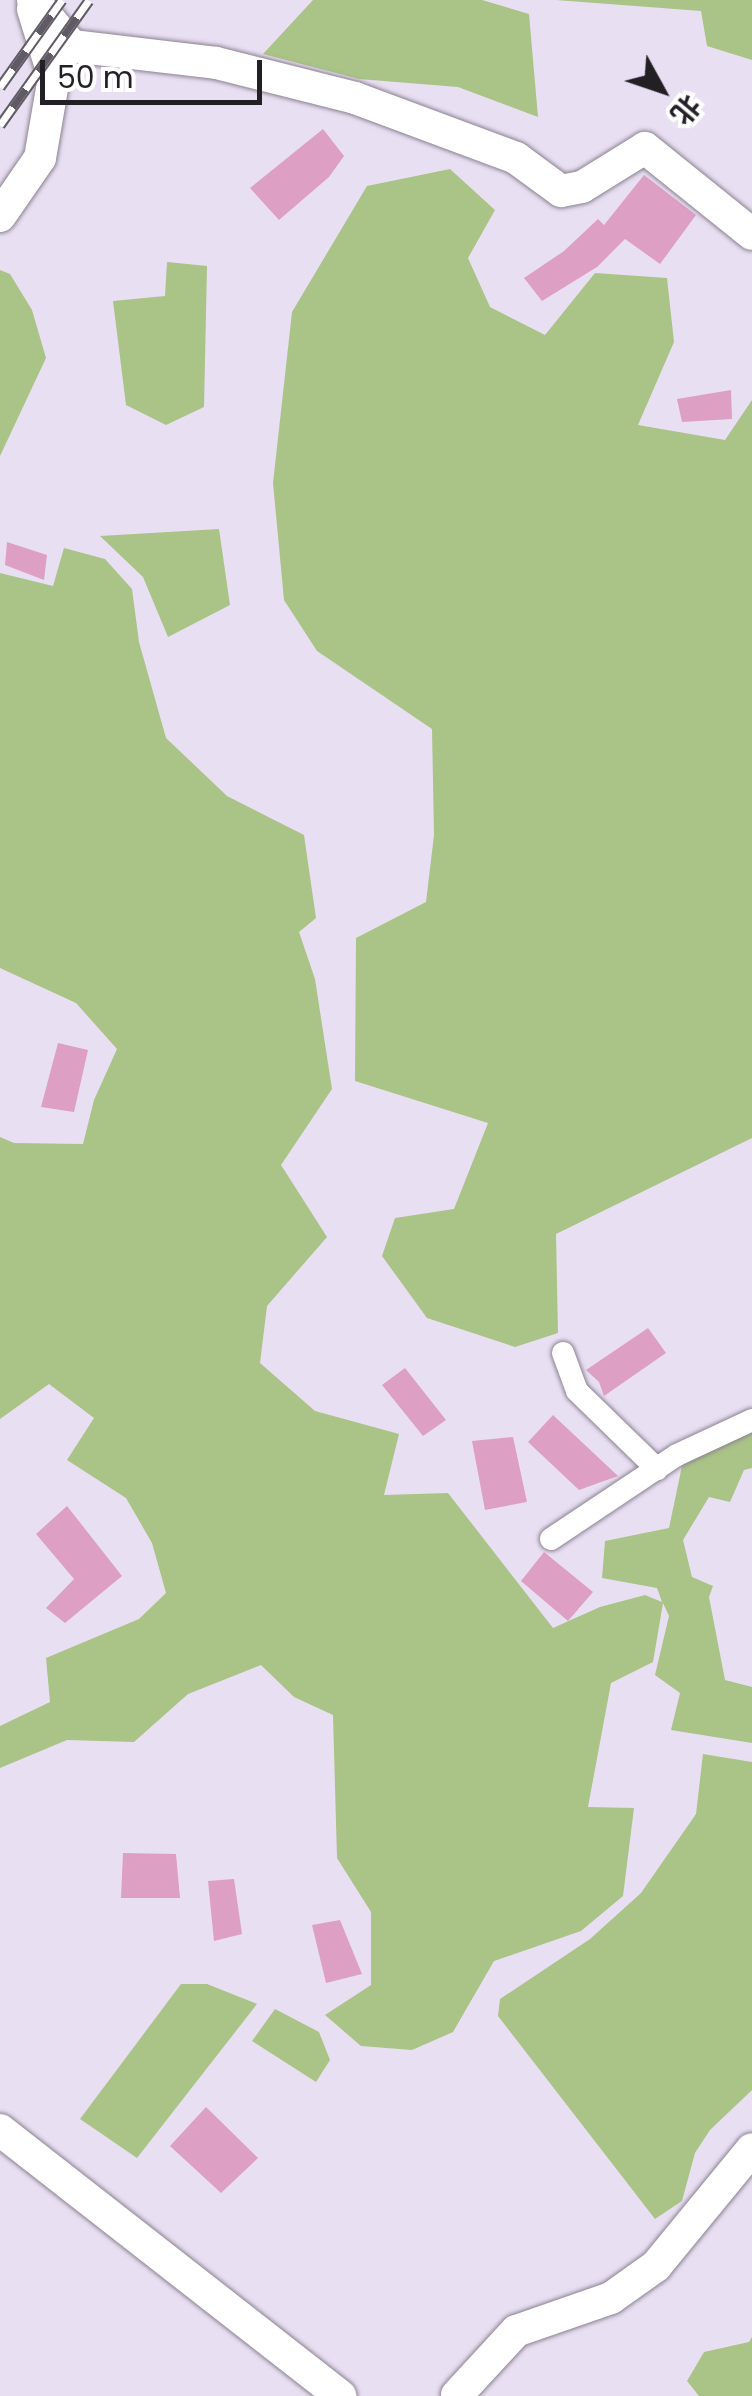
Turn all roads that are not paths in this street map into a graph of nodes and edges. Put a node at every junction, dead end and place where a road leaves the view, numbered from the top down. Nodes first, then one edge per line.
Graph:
1 (32, 0) edge
2 (0, 216) edge
3 (752, 234) edge
4 (563, 1353) dead end
5 (752, 1420) edge
6 (657, 1469) junction
7 (551, 1539) dead end
8 (0, 2130) edge
9 (752, 2148) edge
10 (457, 2395) edge
11 (340, 2396) edge

1 - 2 street
1 - 3 street
4 - 6 street
5 - 6 street
6 - 7 street
8 - 11 street
9 - 10 street

